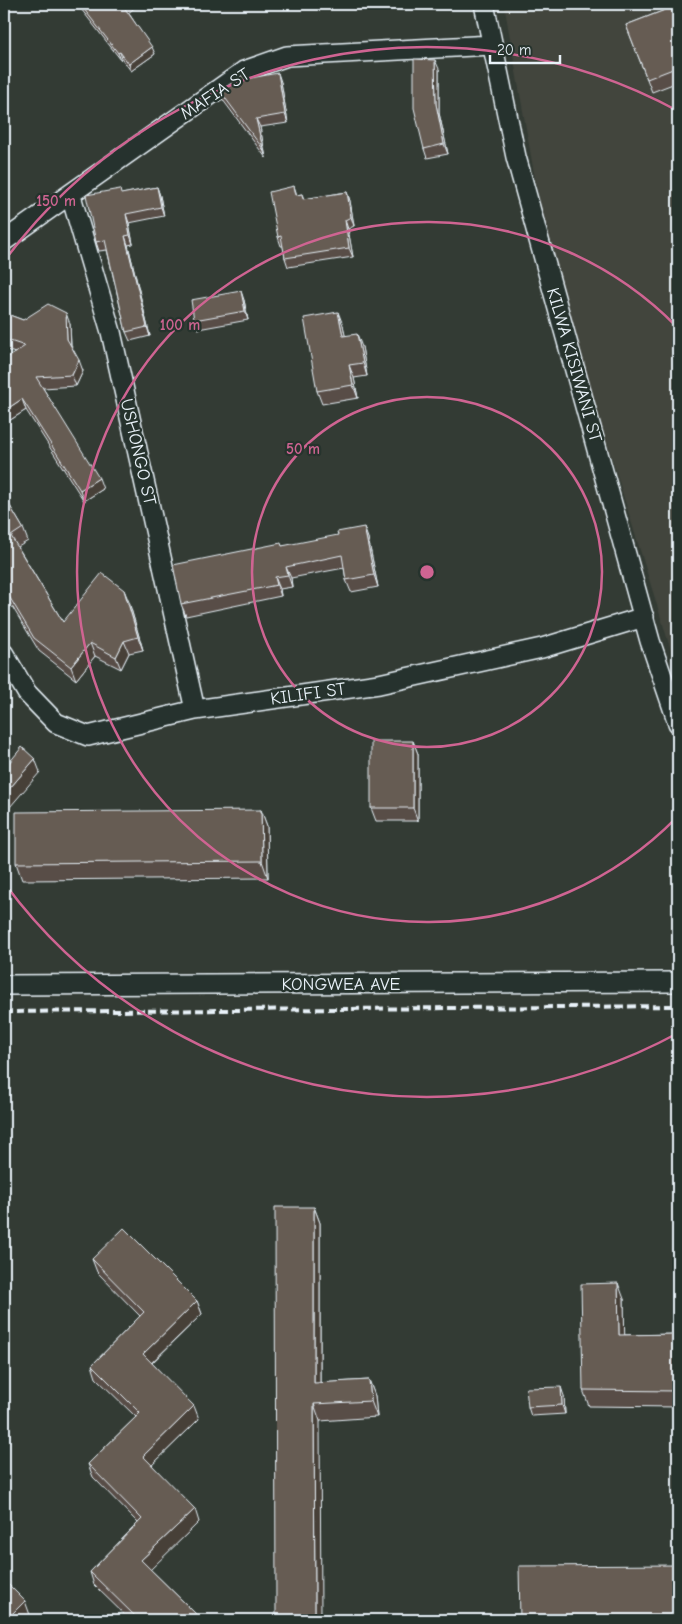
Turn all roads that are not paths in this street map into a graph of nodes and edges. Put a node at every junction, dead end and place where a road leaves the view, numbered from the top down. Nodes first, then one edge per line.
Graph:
1 (484, 4) edge
2 (492, 45) junction
3 (71, 196) junction
4 (4, 241) edge
5 (644, 618) junction
6 (4, 654) edge
7 (195, 710) junction
8 (678, 722) edge
9 (678, 982) edge
10 (4, 985) edge

1 - 2 street, KILWA KISIWANI ST
2 - 3 street, MAFIA ST
2 - 5 street, KILWA KISIWANI ST
3 - 4 street, MAFIA ST
3 - 7 street, USHONGO ST
5 - 7 street, KILIFI ST
5 - 8 street, KILWA KISIWANI ST
6 - 7 street, KILIFI ST
9 - 10 street, KONGWEA AVE

